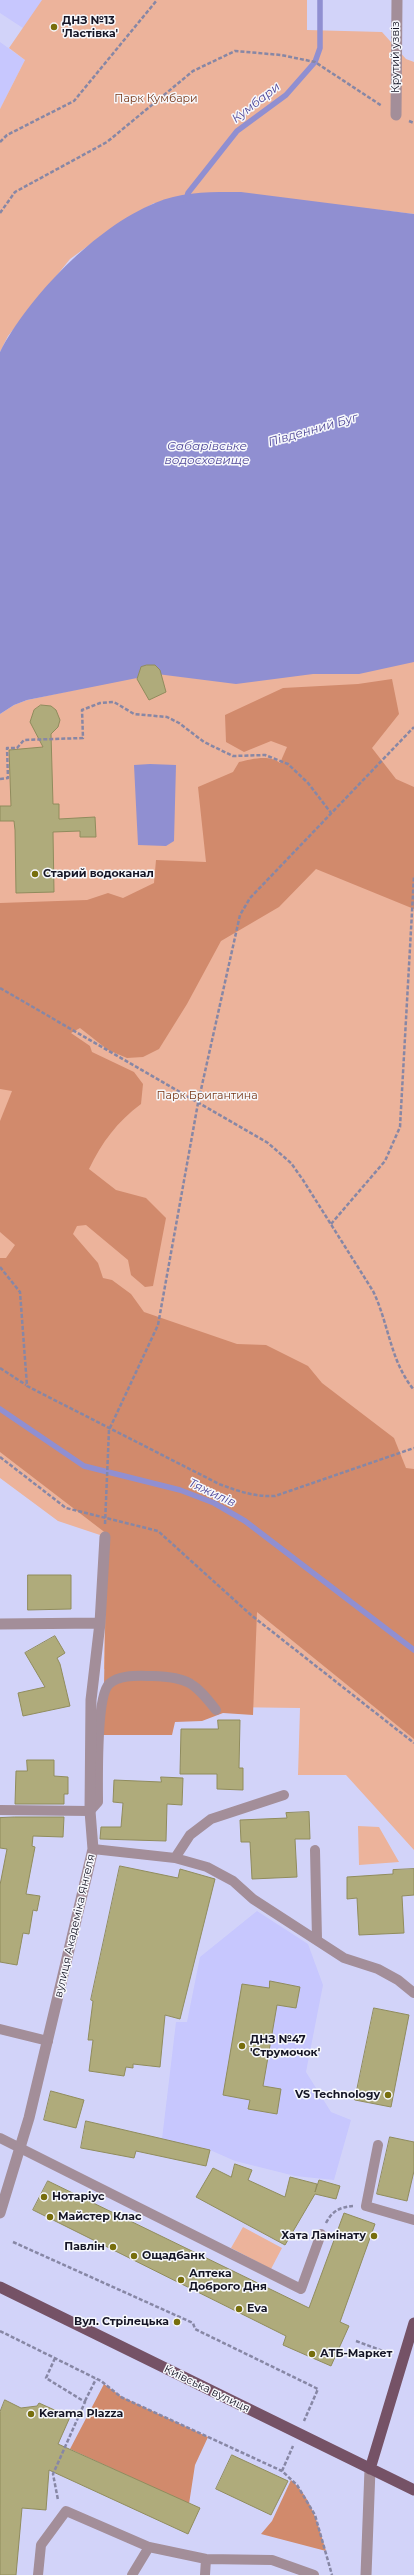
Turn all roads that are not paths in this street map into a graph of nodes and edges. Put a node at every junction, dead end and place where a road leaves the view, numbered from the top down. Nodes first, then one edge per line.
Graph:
1 (397, 0) edge
2 (396, 115) road end
3 (105, 1537) dead end
4 (100, 1623) junction
5 (0, 1624) edge
6 (216, 1710) dead end
7 (284, 1795) dead end
8 (0, 1810) edge
9 (90, 1811) junction
10 (93, 1849) junction
11 (315, 1850) dead end
12 (175, 1858) junction
13 (316, 1939) junction
14 (414, 1993) edge
15 (0, 2028) edge
16 (48, 2041) junction
17 (0, 2138) edge
18 (378, 2145) dead end
19 (19, 2148) junction
20 (0, 2213) edge
21 (414, 2220) edge
22 (321, 2234) road end
23 (0, 2287) edge
24 (414, 2324) edge
25 (370, 2469) junction
26 (414, 2490) edge
27 (149, 2547) junction
28 (206, 2559) junction
29 (38, 2575) edge
30 (132, 2575) edge
31 (205, 2575) edge
32 (314, 2575) edge
33 (366, 2575) edge

1 - 2 street, Крутий узвіз
3 - 4 street, вулиця Академіка Янгеля
4 - 5 street
4 - 9 street, вулиця Академіка Янгеля
6 - 9 lane
7 - 12 lane
8 - 9 lane
9 - 10 street, вулиця Академіка Янгеля
10 - 12 lane
10 - 16 street, вулиця Академіка Янгеля
11 - 13 lane
12 - 13 lane
13 - 14 lane
15 - 16 lane
16 - 19 street, вулиця Академіка Янгеля
17 - 19 lane
18 - 21 lane
19 - 20 street, вулиця Академіка Янгеля
19 - 22 lane
23 - 25 main road, Київська вулиця
24 - 25 main road
25 - 26 main road, Київська вулиця
25 - 33 street
27 - 28 lane
27 - 29 lane
27 - 30 lane
28 - 31 lane
28 - 32 lane

